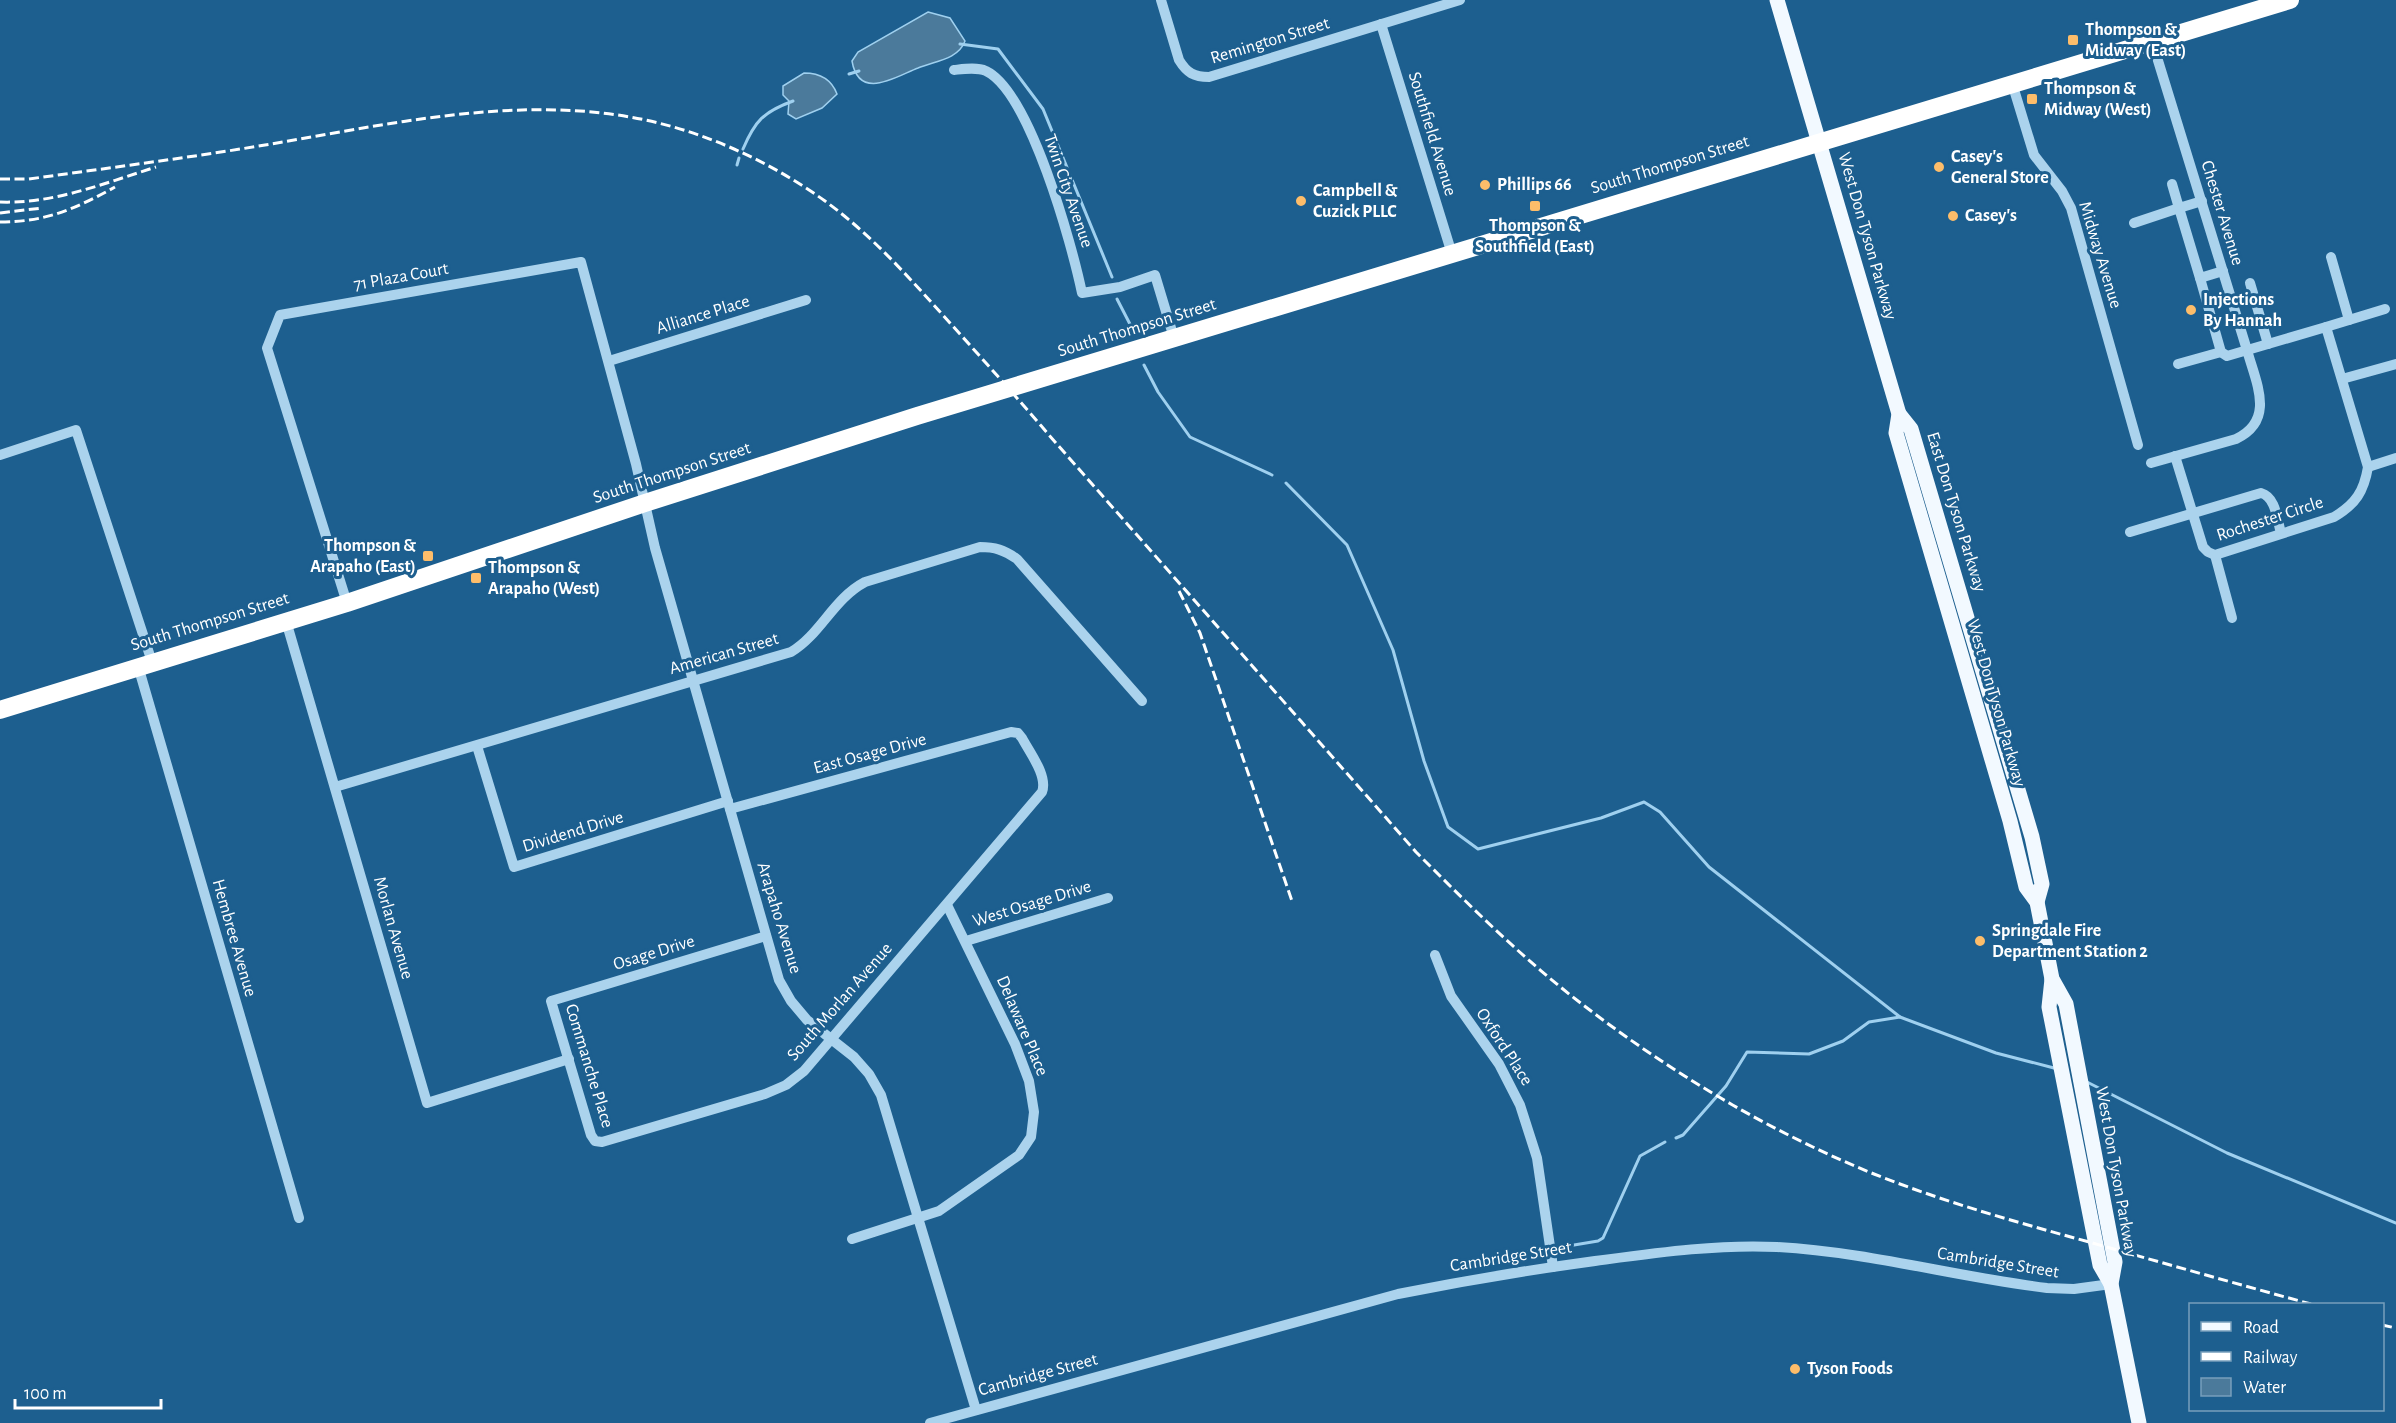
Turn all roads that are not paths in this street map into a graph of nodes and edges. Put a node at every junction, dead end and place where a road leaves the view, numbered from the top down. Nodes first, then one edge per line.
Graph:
1 (1161, 0) edge
2 (1460, 0) edge
3 (1777, 0) edge
4 (2290, 0) edge
5 (2251, 6) edge
6 (1381, 24) junction
7 (2152, 41) junction
8 (954, 70) dead end
9 (2012, 83) junction
10 (1819, 142) junction
11 (2172, 184) dead end
12 (2202, 201) junction
13 (2179, 208) junction
14 (2134, 223) dead end
15 (1452, 254) junction
16 (2331, 257) dead end
17 (2223, 271) junction
18 (2200, 278) junction
19 (2250, 283) dead end
20 (806, 300) dead end
21 (2385, 309) dead end
22 (2349, 320) junction
23 (2326, 327) junction
24 (1174, 338) junction
25 (2268, 344) junction
26 (2247, 350) junction
27 (2221, 352) junction
28 (609, 361) junction
29 (2178, 364) dead end
30 (2396, 364) edge
31 (2342, 379) junction
32 (2138, 445) dead end
33 (0, 455) edge
34 (2175, 456) junction
35 (2396, 458) edge
36 (2151, 463) dead end
37 (2367, 467) junction
38 (645, 503) junction
39 (2192, 514) junction
40 (2130, 532) dead end
41 (2281, 532) junction
42 (2215, 555) junction
43 (347, 603) junction
44 (2232, 618) dead end
45 (286, 621) junction
46 (145, 664) junction
47 (691, 681) junction
48 (1142, 701) dead end
49 (0, 710) edge
50 (477, 746) junction
51 (1045, 785) joint
52 (335, 787) junction
53 (729, 806) junction
54 (1108, 898) dead end
55 (947, 905) junction
56 (766, 936) junction
57 (966, 941) junction
58 (1435, 956) dead end
59 (2052, 979) junction
60 (551, 1001) joint
61 (831, 1039) junction
62 (568, 1059) junction
63 (595, 1141) joint
64 (299, 1218) dead end
65 (919, 1218) junction
66 (852, 1239) dead end
67 (1553, 1267) junction
68 (2111, 1284) junction
69 (976, 1410) junction
70 (930, 1423) edge
71 (2139, 1423) edge

1 - 6 street, Remington Street
2 - 6 street, Remington Street
3 - 10 main road, West Don Tyson Parkway
4 - 5 highway, South Thompson Street
5 - 7 highway, South Thompson Street
6 - 15 street, Southfield Avenue
7 - 9 highway, South Thompson Street
7 - 12 street, Chester Avenue
8 - 24 street, Twin City Avenue
9 - 10 highway, South Thompson Street
9 - 32 street, Midway Avenue
10 - 15 highway, South Thompson Street
10 - 59 main road, West Don Tyson Parkway
11 - 13 street
12 - 13 street
12 - 17 street, Chester Avenue
13 - 14 street
13 - 18 street
15 - 24 highway, South Thompson Street
16 - 22 street
17 - 18 street
17 - 26 street, Chester Avenue
18 - 27 street
19 - 25 street
20 - 28 street, Alliance Place
21 - 22 street
22 - 23 street
23 - 25 street
23 - 31 street
24 - 38 highway, South Thompson Street
25 - 26 street
26 - 27 street
26 - 34 street, Chester Avenue
27 - 29 street
28 - 38 street, 71 Plaza Court
28 - 43 street, 71 Plaza Court
30 - 31 street
31 - 37 street
33 - 46 street, Hembree Avenue
34 - 36 street, Chester Avenue
34 - 39 street, Rochester Circle
35 - 37 street
37 - 41 street, Rochester Circle
38 - 43 highway, South Thompson Street
38 - 47 street, Arapaho Avenue
39 - 40 street
39 - 41 street
39 - 42 street, Rochester Circle
41 - 42 street, Rochester Circle
42 - 44 street
43 - 45 highway, South Thompson Street
45 - 46 highway, South Thompson Street
45 - 52 street, Morlan Avenue
46 - 49 highway, South Thompson Street
46 - 64 street, Hembree Avenue
47 - 48 street, American Street
47 - 50 street, American Street
47 - 53 street, Arapaho Avenue
50 - 52 street, American Street
50 - 53 street, Dividend Drive
51 - 53 street, East Osage Drive
51 - 55 street, South Morlan Avenue
52 - 62 street, Morlan Avenue
53 - 56 street, Arapaho Avenue
54 - 57 street, West Osage Drive
55 - 57 street, Delaware Place
55 - 61 street, South Morlan Avenue
56 - 60 street, Osage Drive
56 - 61 street, Arapaho Avenue
57 - 65 street, Delaware Place
58 - 67 street, Oxford Place
59 - 68 main road
59 - 68 main road, West Don Tyson Parkway
60 - 62 street, Commanche Place
61 - 63 street, South Morlan Avenue
61 - 65 street, Arapaho Avenue
62 - 63 street, Commanche Place
65 - 66 street, Delaware Place
65 - 69 street, Arapaho Avenue
67 - 68 street, Cambridge Street
67 - 69 street, Cambridge Street
68 - 71 main road, West Don Tyson Parkway
69 - 70 street, Cambridge Street

